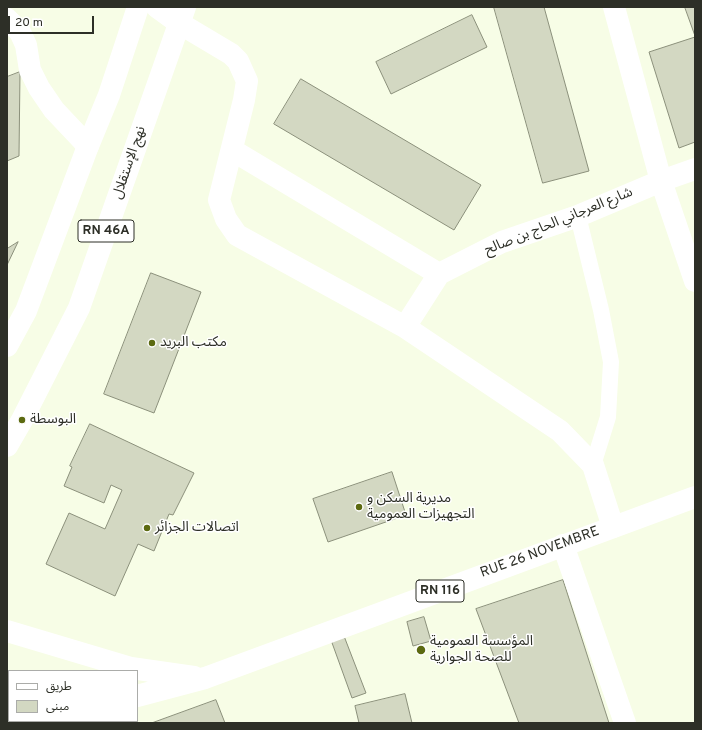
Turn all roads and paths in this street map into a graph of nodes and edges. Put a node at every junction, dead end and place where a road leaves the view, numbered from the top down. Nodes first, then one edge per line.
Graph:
1 (138, 7) edge
2 (157, 7) edge
3 (614, 7) edge
4 (182, 15) edge
5 (7, 19) edge
6 (88, 146) junction
7 (232, 150) junction
8 (695, 169) edge
9 (661, 181) junction
10 (578, 216) junction
11 (439, 274) junction
12 (695, 281) edge
13 (405, 327) junction
14 (7, 346) edge
15 (7, 446) edge
16 (594, 465) junction
17 (695, 497) edge
18 (613, 526) junction
19 (563, 545) junction
20 (7, 632) edge
21 (205, 678) junction
22 (138, 696) edge
23 (625, 723) edge

1 - 6 street, RN 46A
2 - 4 street
3 - 9 street
4 - 7 street
4 - 15 street, نهج الإستقلال / RN 46A
5 - 6 street
6 - 14 street, RN 46A
7 - 11 street
7 - 13 street
8 - 9 street, شارع العرجاني الحاج بن صالح
9 - 10 street, شارع العرجاني الحاج بن صالح
9 - 12 street
10 - 11 street, شارع العرجاني الحاج بن صالح
10 - 16 lane
11 - 13 street
13 - 16 street
16 - 18 street
17 - 18 street, RUE 26 NOVEMBRE / RN 116
18 - 19 street, RUE 26 NOVEMBRE / RN 116
19 - 21 street, RUE 26 NOVEMBRE / RN 116
19 - 23 street
20 - 21 street, RUE 26 NOVEMBRE / RN 116
21 - 22 street, RUE 26 NOVEMBRE / RN 116

